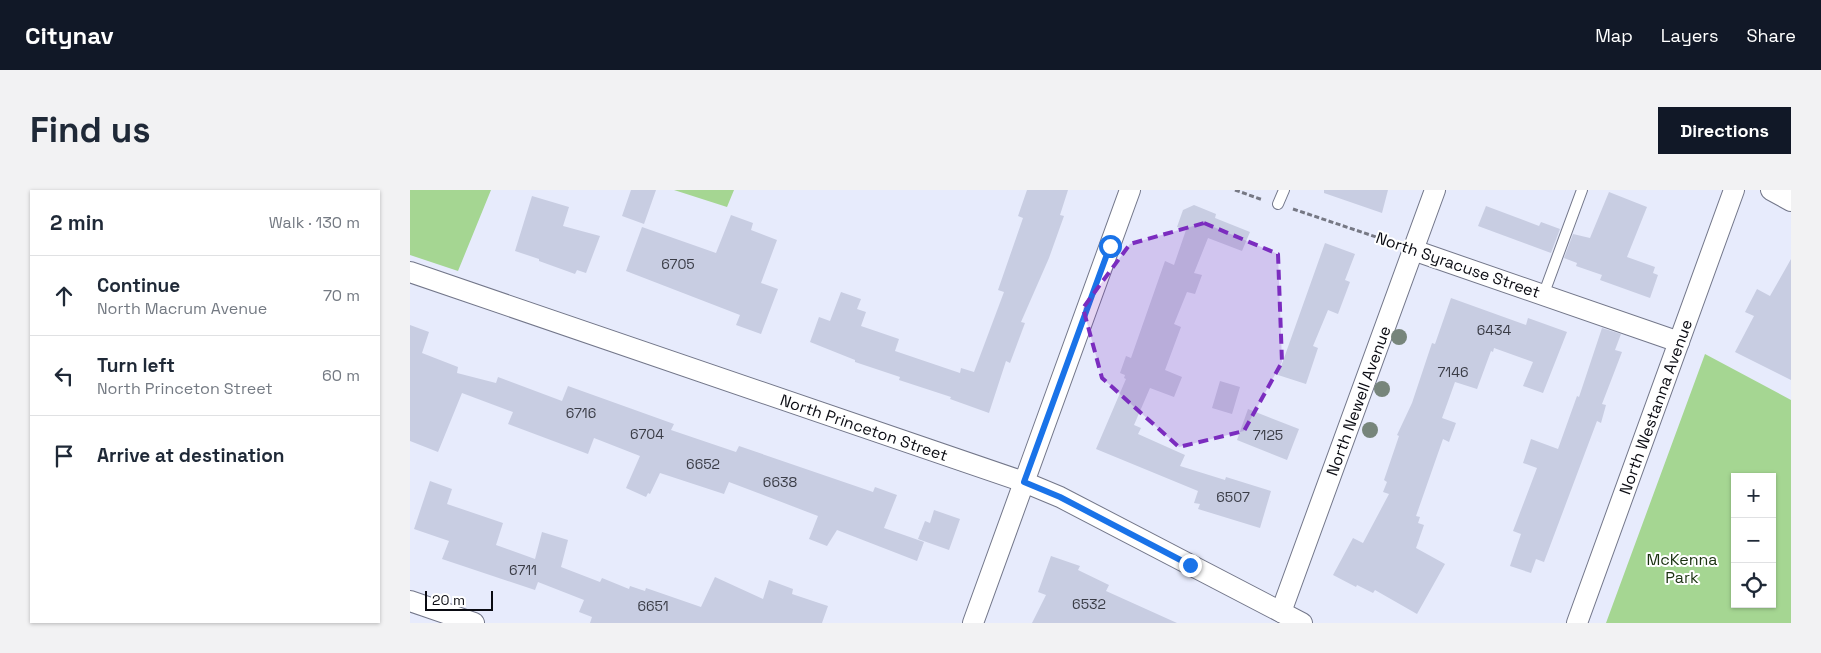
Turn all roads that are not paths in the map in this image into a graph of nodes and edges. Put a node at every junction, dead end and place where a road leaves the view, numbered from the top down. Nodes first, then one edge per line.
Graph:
1 (1130, 190) edge
2 (1284, 190) edge
3 (1435, 190) edge
4 (1582, 190) edge
5 (1734, 190) edge
6 (1771, 190) edge
7 (1791, 201) edge
8 (1278, 204) road end
9 (1413, 250) junction
10 (410, 272) edge
11 (1544, 293) junction
12 (1679, 342) junction
13 (1024, 482) junction
14 (410, 601) edge
15 (1281, 612) junction
16 (474, 623) edge
17 (973, 623) edge
18 (1302, 623) edge
19 (1577, 623) edge

1 - 13 street
2 - 8 lane
3 - 9 street, North Newell Avenue
4 - 11 lane
5 - 12 street, North Westanna Avenue
6 - 7 street
9 - 11 street, North Syracuse Street
9 - 15 street, North Newell Avenue
10 - 13 street, North Princeton Street
11 - 12 street, North Syracuse Street
12 - 19 street, North Westanna Avenue
13 - 15 street, North Princeton Street
13 - 17 street
14 - 16 street
15 - 18 street, North Princeton Street

